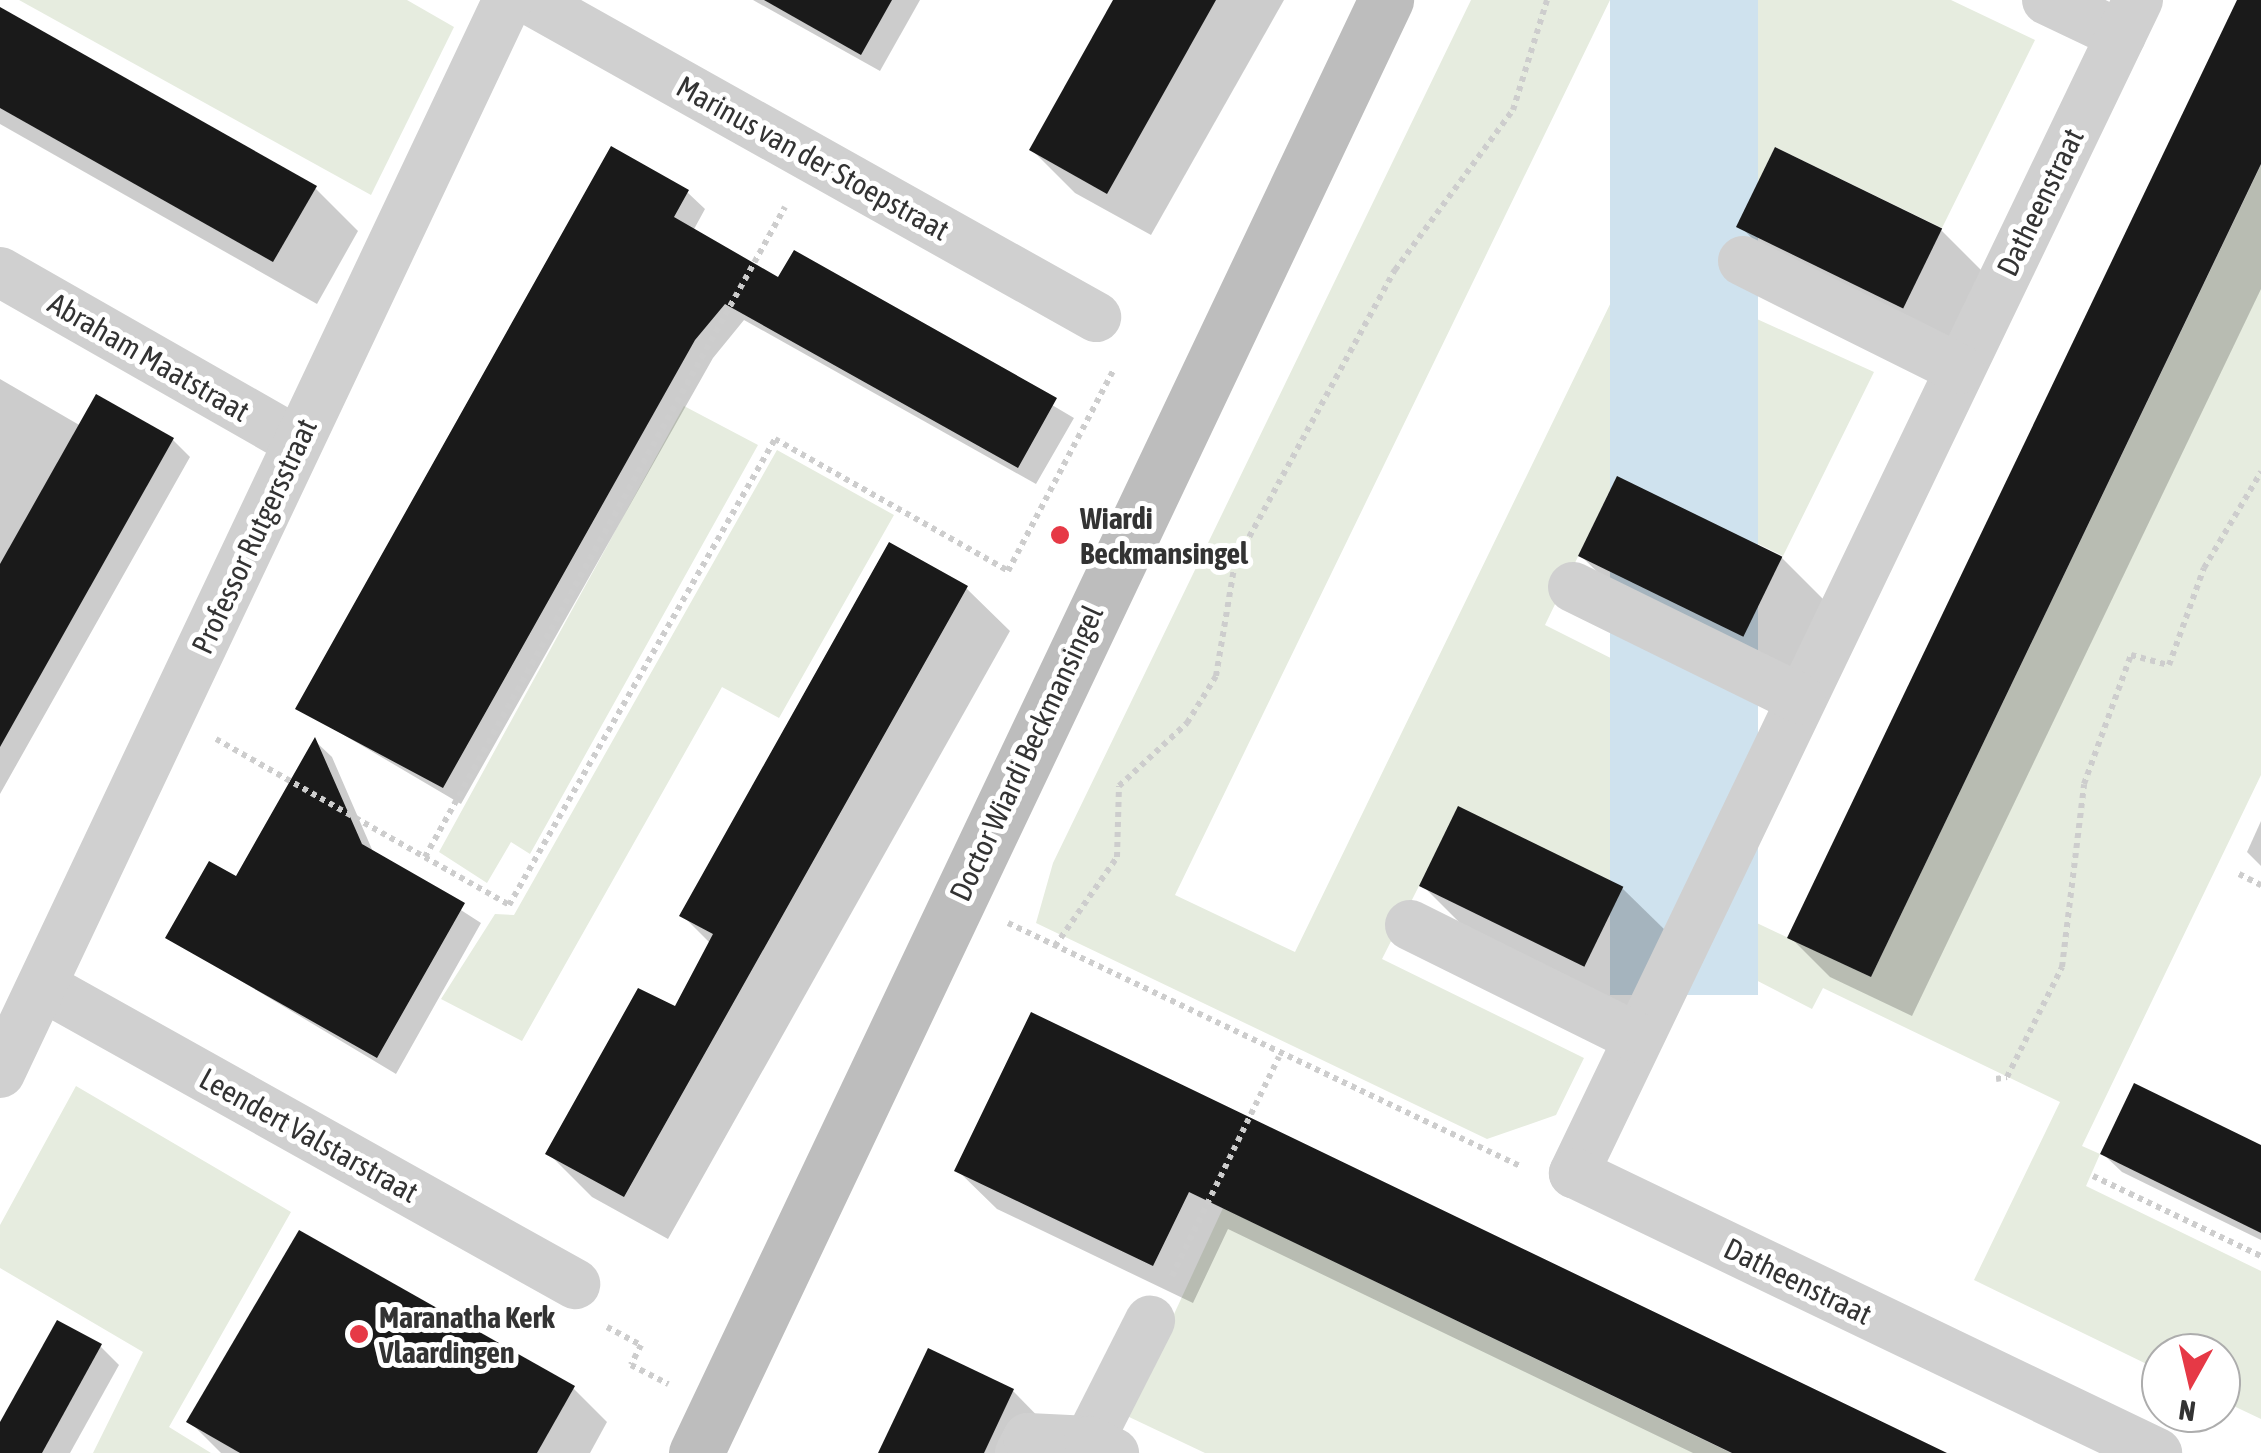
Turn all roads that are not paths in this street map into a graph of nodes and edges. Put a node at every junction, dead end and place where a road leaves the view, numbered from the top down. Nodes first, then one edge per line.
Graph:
1 (508, 0) edge
2 (530, 0) edge
3 (1386, 0) edge
4 (2047, 0) edge
5 (2130, 18) edge
6 (1743, 262) dead end
7 (0, 272) edge
8 (1108, 337) road end
9 (1960, 369) junction
10 (298, 442) junction
11 (1573, 588) dead end
12 (1801, 699) junction
13 (1410, 925) dead end
14 (42, 986) junction
15 (1638, 1038) junction
16 (0, 1073) edge
17 (575, 1284) road end
18 (1150, 1321) road end
19 (706, 1430) edge
20 (1102, 1447) edge
21 (1020, 1453) edge
22 (2157, 1453) edge

1 - 10 street, Professor Rutgersstraat
2 - 8 street, Marinus van der Stoepstraat
3 - 19 street, Doctor Wiardi Beckmansingel
4 - 5 street, Datheenstraat
5 - 9 street, Datheenstraat
6 - 9 street
7 - 10 street, Abraham Maatstraat
9 - 12 street, Datheenstraat
10 - 14 street, Professor Rutgersstraat
11 - 12 street
12 - 15 street, Datheenstraat
13 - 15 street
14 - 16 street, Professor Rutgersstraat
14 - 17 street, Leendert Valstarstraat
15 - 22 street, Datheenstraat
18 - 20 street
20 - 21 street

